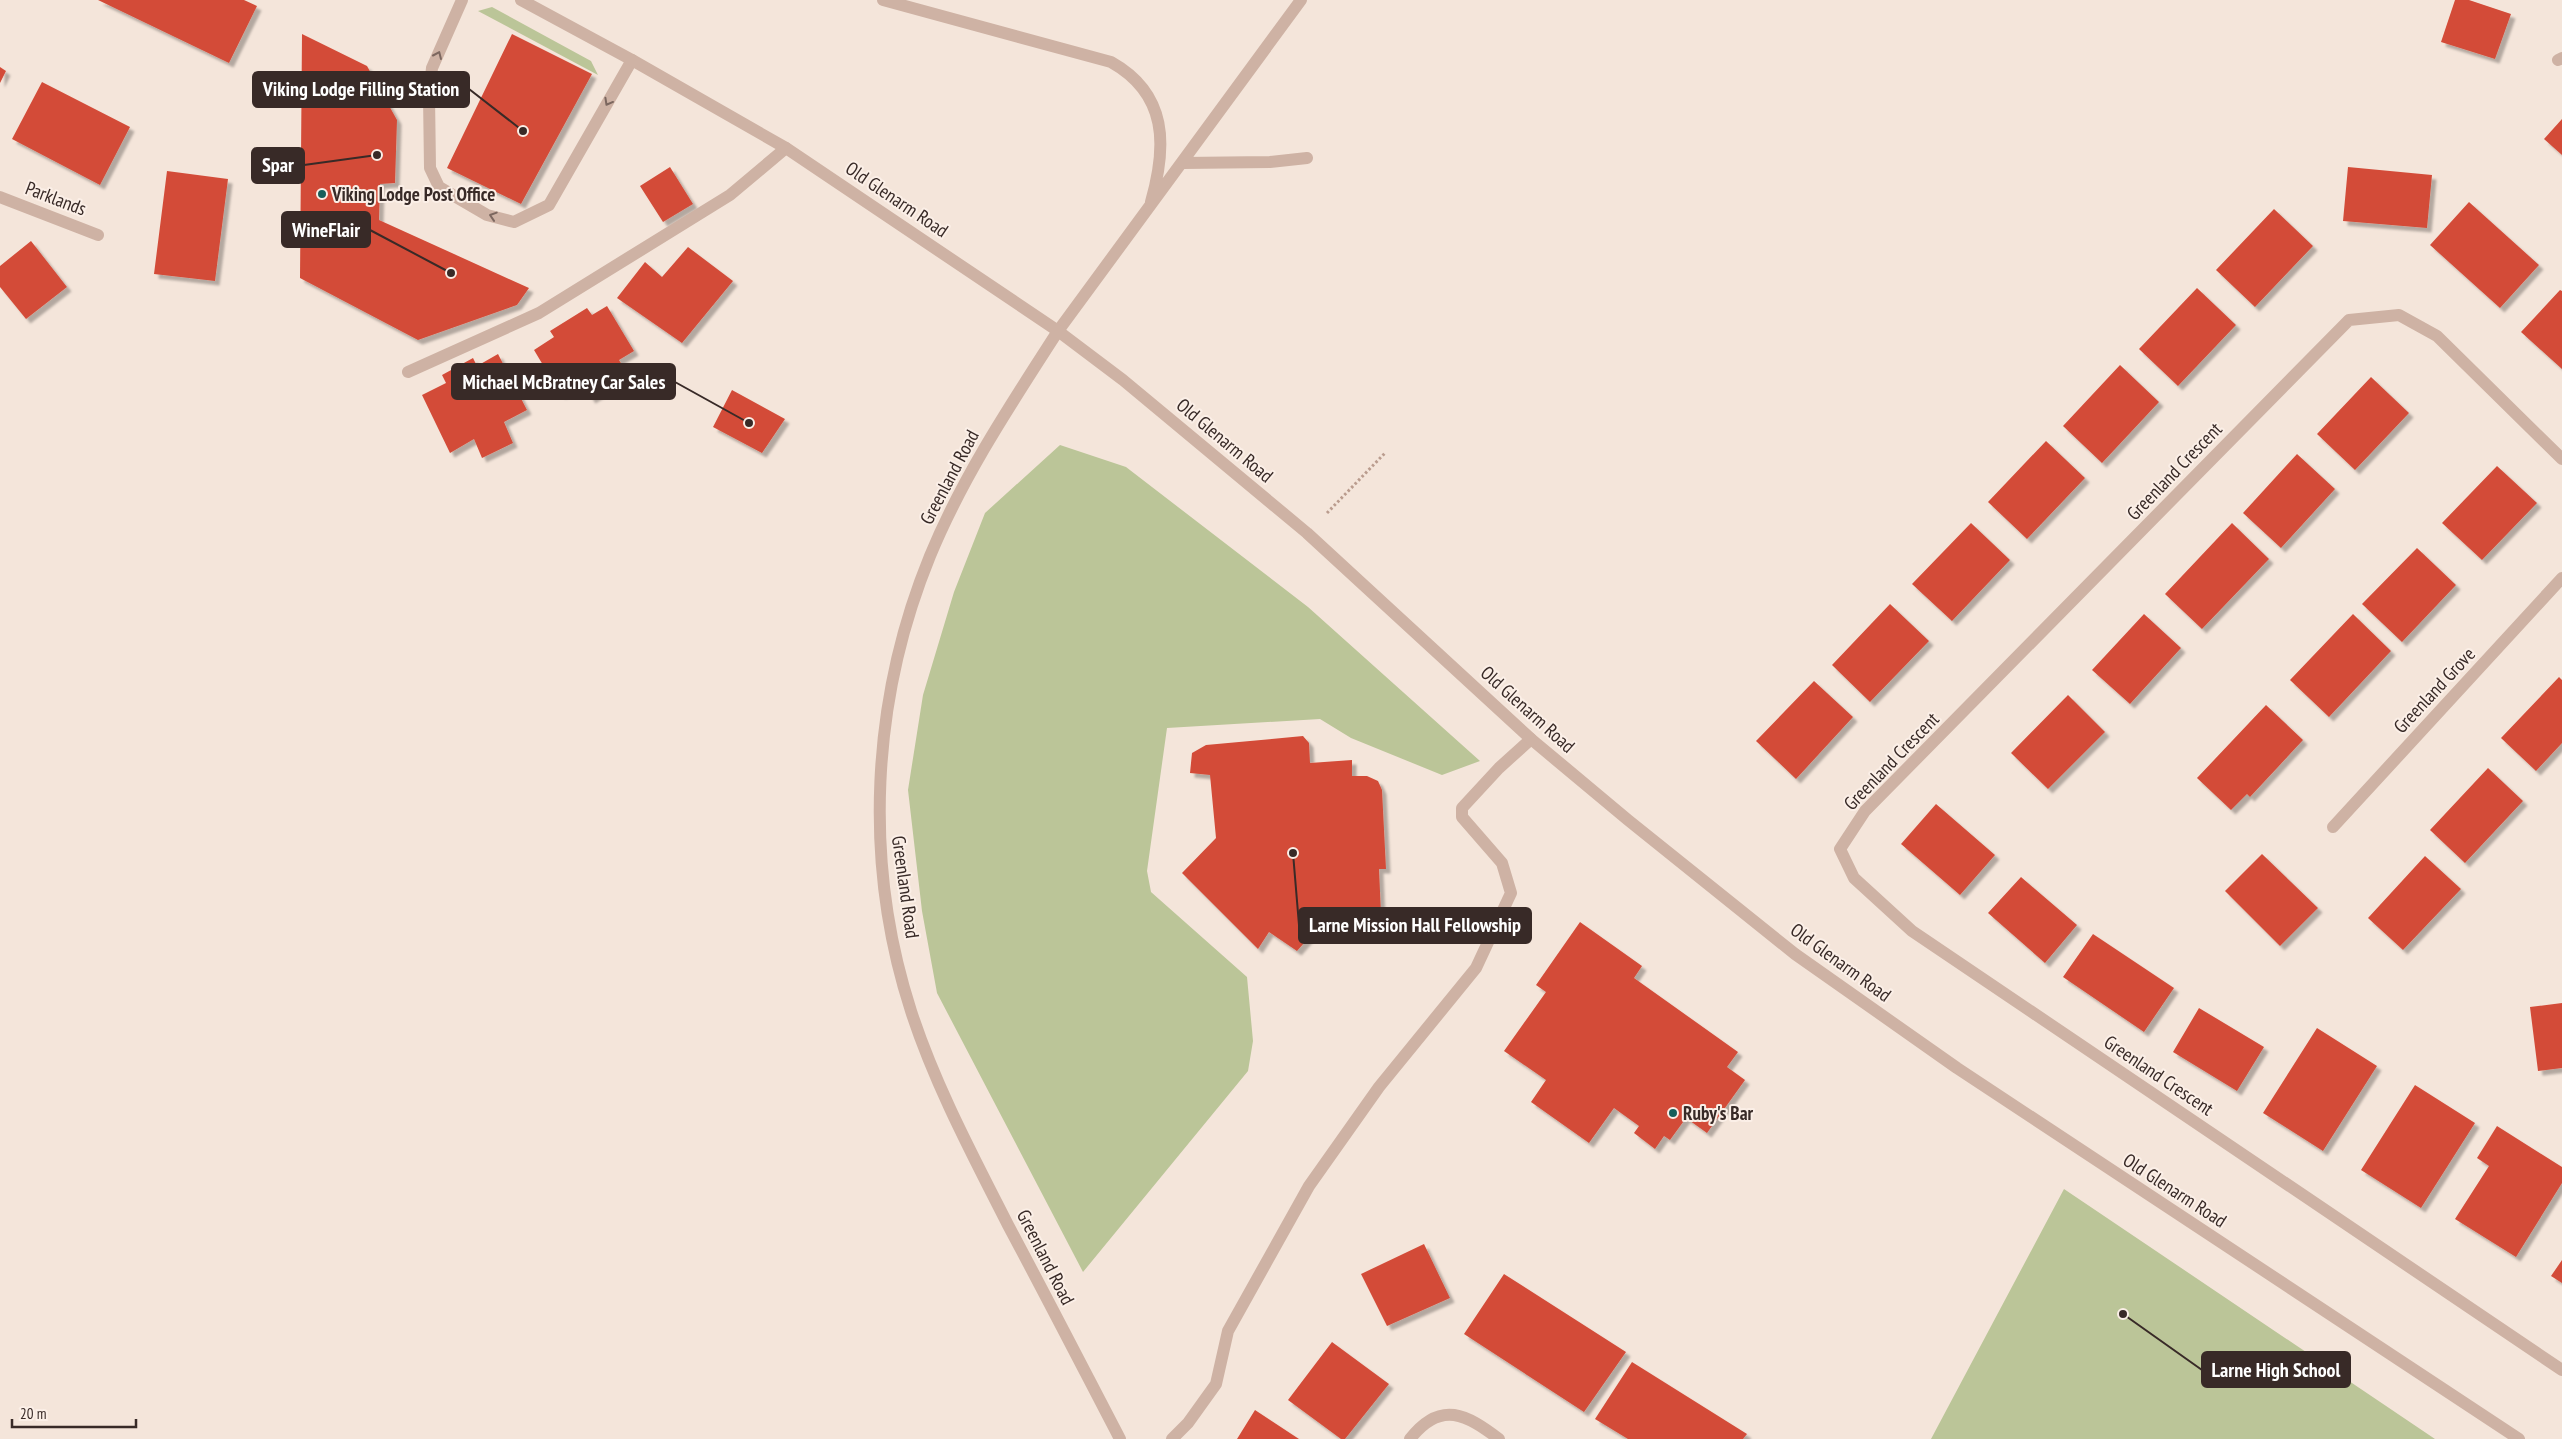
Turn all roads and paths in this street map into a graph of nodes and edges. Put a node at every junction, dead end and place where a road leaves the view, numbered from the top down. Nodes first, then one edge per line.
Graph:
1 (462, 0) edge
2 (521, 0) edge
3 (883, 0) edge
4 (1301, 0) edge
5 (632, 60) junction
6 (786, 148) junction
7 (1307, 158) dead end
8 (1183, 163) junction
9 (0, 197) edge
10 (1148, 212) junction
11 (98, 235) dead end
12 (1058, 331) junction
13 (408, 372) dead end
14 (1385, 453) dead end
15 (2562, 459) edge
16 (1307, 533) junction
17 (2562, 578) edge
18 (1531, 739) junction
19 (2333, 827) dead end
20 (2562, 1370) edge
21 (1120, 1439) edge
22 (1172, 1439) edge
23 (1410, 1439) edge
24 (1499, 1439) edge
25 (2519, 1439) edge

5 -> 1 street
2 - 5 street, Old Glenarm Road
3 - 10 street
4 - 8 street, Greenland Road
5 - 6 street, Old Glenarm Road
6 - 12 street, Old Glenarm Road
6 - 13 street
7 - 8 street
8 - 10 street, Greenland Road
9 - 11 street, Parklands
10 - 12 street, Greenland Road
12 - 16 street, Old Glenarm Road
12 - 21 street, Greenland Road
14 - 16 path
15 - 20 street, Greenland Crescent
16 - 18 street, Old Glenarm Road
17 - 19 street, Greenland Grove
18 - 22 street
18 - 25 street, Old Glenarm Road
23 - 24 street

